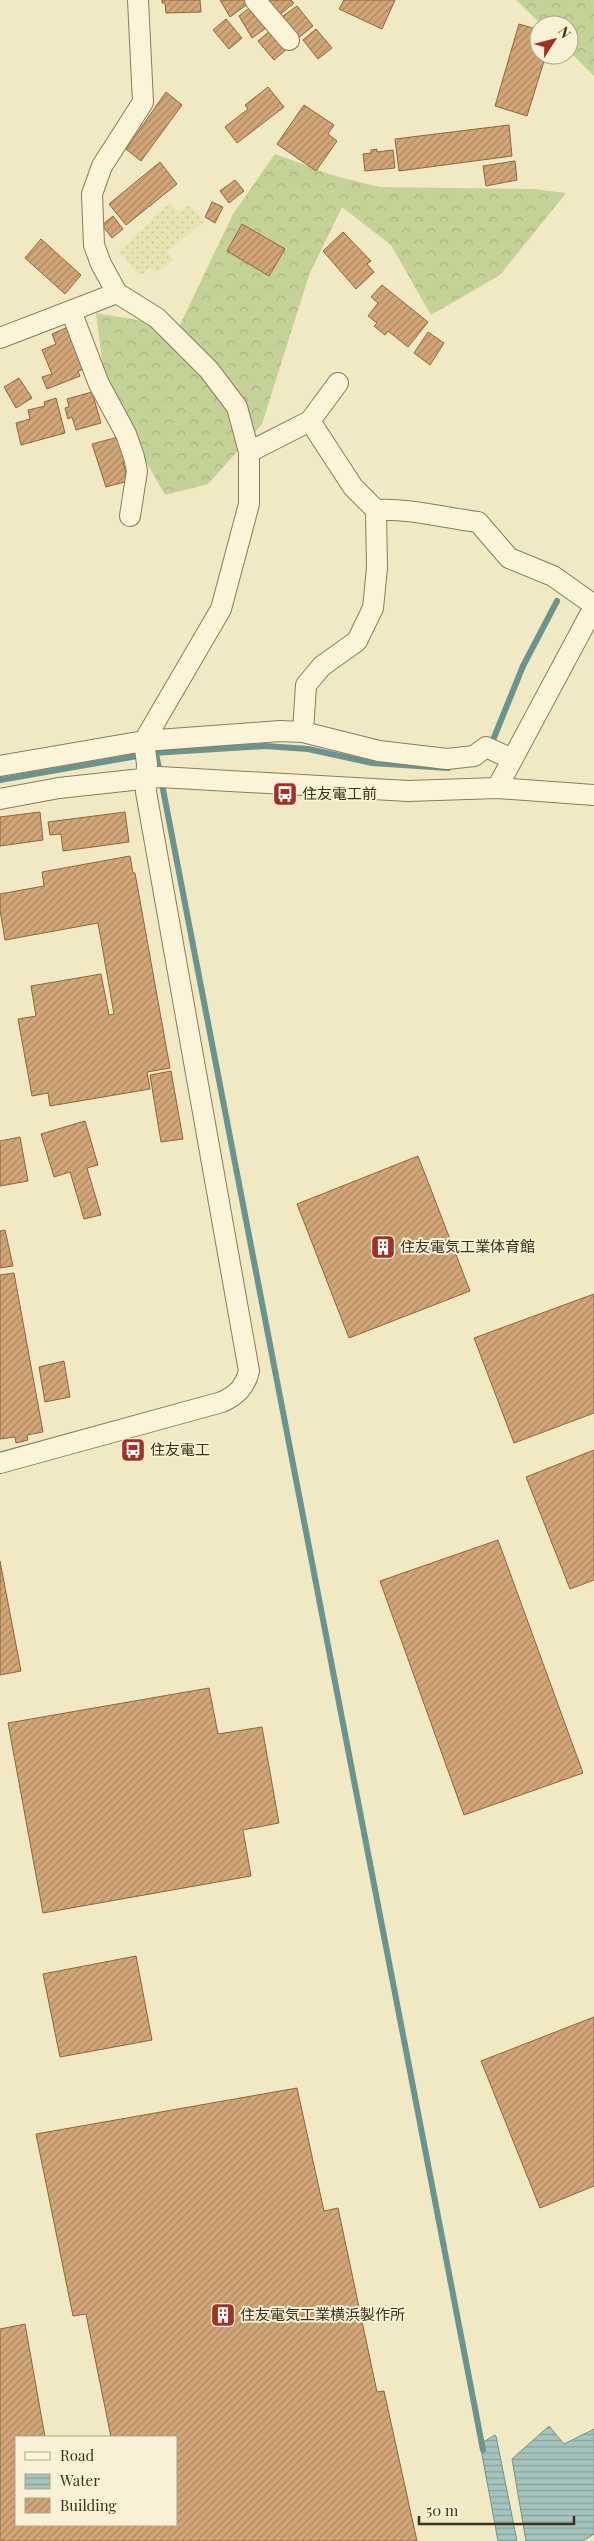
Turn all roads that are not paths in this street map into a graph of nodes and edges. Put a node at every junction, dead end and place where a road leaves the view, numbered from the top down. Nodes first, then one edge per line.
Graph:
1 (138, 0) edge
2 (255, 0) edge
3 (289, 40) dead end
4 (117, 293) junction
5 (71, 311) junction
6 (0, 338) edge
7 (338, 383) dead end
8 (310, 421) junction
9 (249, 452) junction
10 (376, 510) junction
11 (130, 516) dead end
12 (594, 606) edge
13 (303, 732) junction
14 (512, 759) junction
15 (149, 762) junction
16 (0, 766) edge
17 (498, 788) junction
18 (594, 795) edge
19 (0, 799) edge
20 (0, 1463) edge

1 - 4 street
2 - 3 street
4 - 5 street
4 - 9 street
5 - 6 street
5 - 11 street
7 - 8 street
8 - 9 street
8 - 10 street
9 - 15 street
10 - 12 street
10 - 13 street
12 - 14 street
13 - 14 street
13 - 15 street
14 - 17 street
15 - 16 street
15 - 17 street
15 - 19 street
15 - 20 street
17 - 18 street

